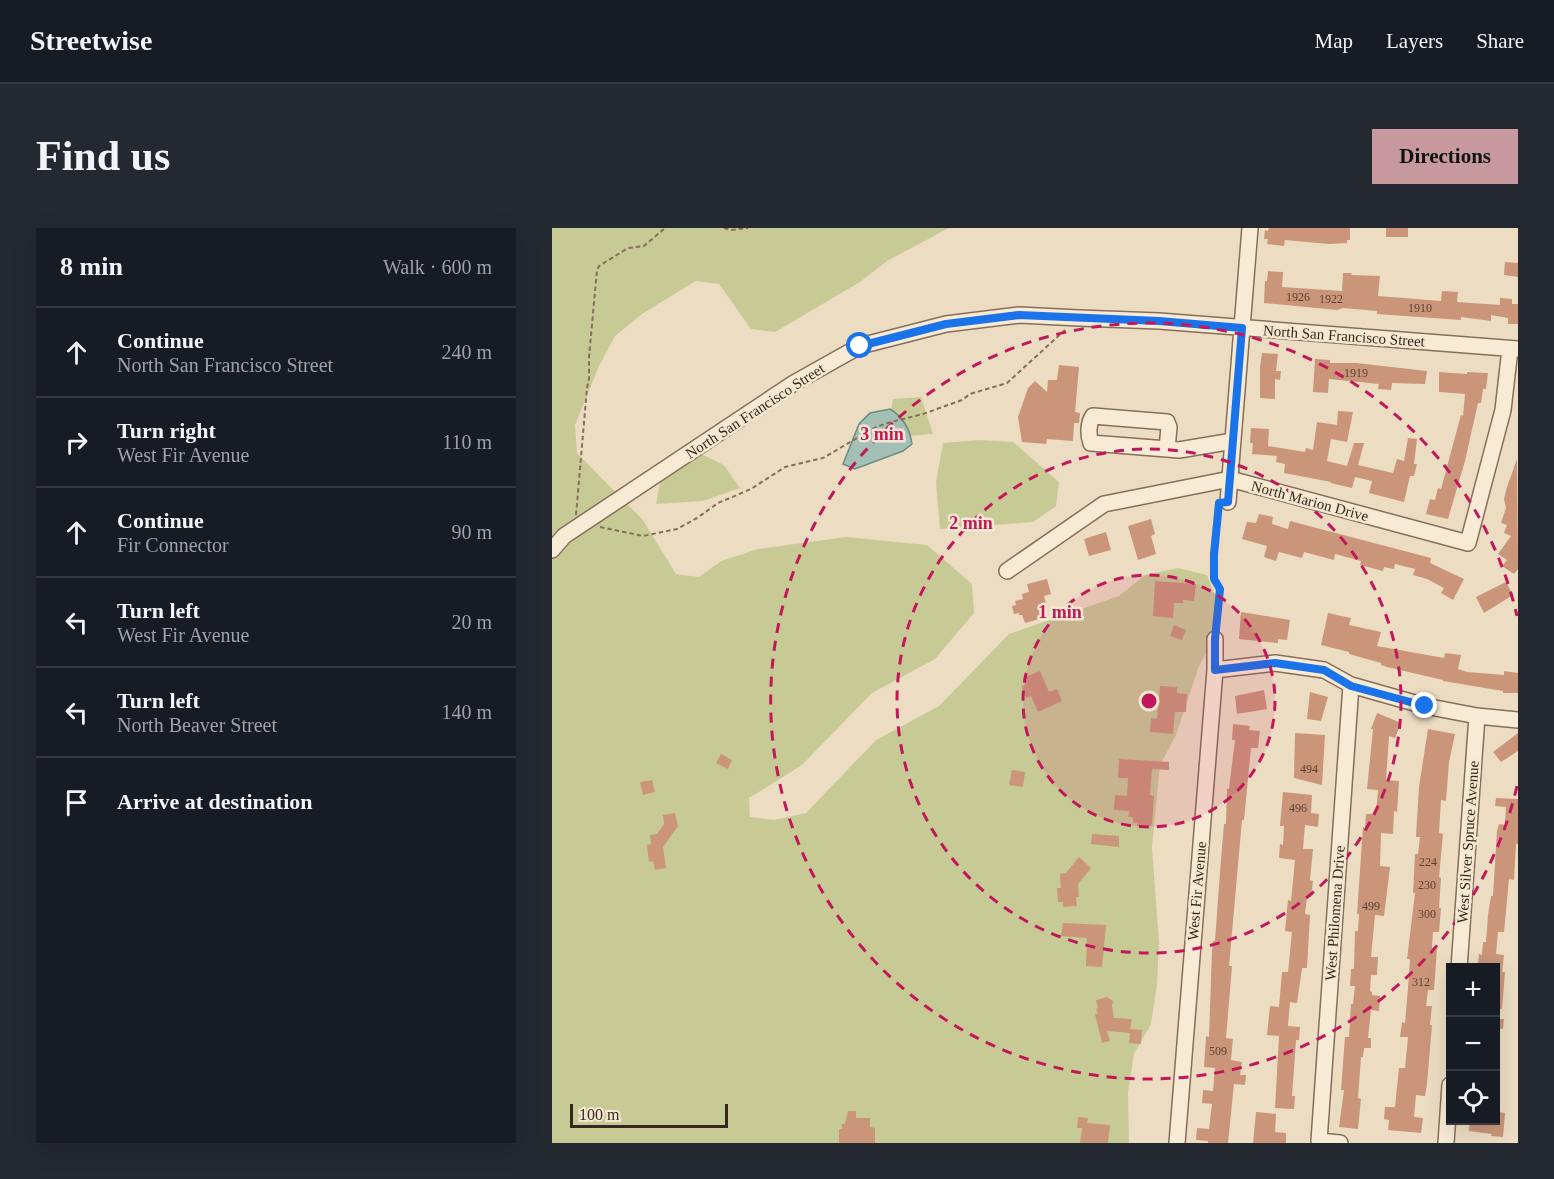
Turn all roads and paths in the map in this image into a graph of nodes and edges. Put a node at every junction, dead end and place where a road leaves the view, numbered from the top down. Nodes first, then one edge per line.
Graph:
1 (665, 228) edge
2 (724, 228) edge
3 (748, 228) edge
4 (1250, 228) edge
5 (1079, 318) junction
6 (1242, 328) junction
7 (1514, 349) edge
8 (1233, 441) junction
9 (1167, 449) junction
10 (1230, 479) junction
11 (1228, 502) joint
12 (580, 526) junction
13 (552, 550) edge
14 (1007, 571) dead end
15 (1215, 639) joint
16 (1215, 670) junction
17 (1351, 686) junction
18 (1477, 716) junction
19 (1518, 720) edge
20 (1459, 963) edge
21 (1447, 1125) edge
22 (1177, 1143) edge
23 (1340, 1143) edge
24 (1446, 1143) edge

1 - 12 path
2 - 3 path
4 - 6 street
5 - 6 street, North San Francisco Street
5 - 12 street, North San Francisco Street
5 - 12 path
6 - 7 street, North San Francisco Street
6 - 8 street
7 - 10 street, North Marion Drive
8 - 9 street
8 - 10 street
9 - 9 street
10 - 11 street
10 - 14 street, North Marion Drive
11 - 15 path
12 - 13 street, North San Francisco Street
15 - 16 street, West Fir Avenue
16 - 17 street
16 - 22 street, West Fir Avenue
17 - 18 street
17 - 23 street, West Philomena Drive
18 - 19 street
18 - 20 street, West Silver Spruce Avenue
21 - 24 street

